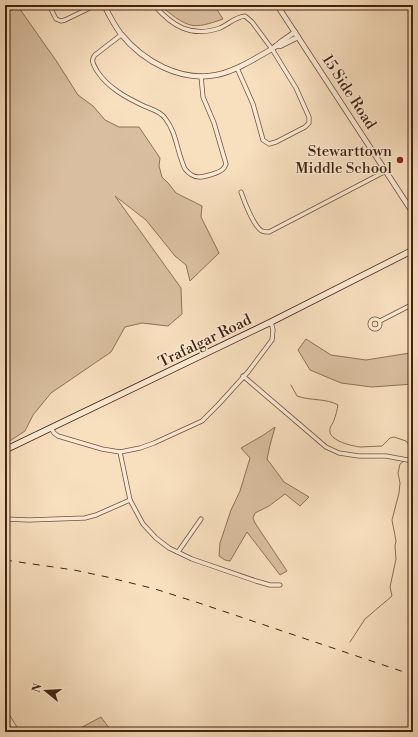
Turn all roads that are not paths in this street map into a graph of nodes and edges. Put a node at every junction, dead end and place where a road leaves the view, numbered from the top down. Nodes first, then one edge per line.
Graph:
1 (49, 5) edge
2 (96, 5) edge
3 (104, 5) edge
4 (154, 5) edge
5 (278, 5) edge
6 (295, 32) junction
7 (121, 34) junction
8 (298, 37) junction
9 (276, 46) junction
10 (272, 49) junction
11 (236, 68) junction
12 (201, 76) junction
13 (386, 171) junction
14 (241, 192) dead end
15 (413, 213) edge
16 (413, 250) edge
17 (413, 304) edge
18 (380, 321) dead end
19 (271, 322) junction
20 (243, 376) junction
21 (51, 428) junction
22 (5, 450) edge
23 (120, 452) junction
24 (413, 461) edge
25 (130, 500) junction
26 (201, 518) dead end
27 (5, 519) edge
28 (178, 552) junction
29 (280, 585) dead end
30 (5, 713) edge
31 (17, 732) edge

1 - 2 street
3 - 7 street
4 - 10 street
5 - 6 street, 15 Side Road
6 - 8 street, 15 Side Road
6 - 9 street
7 - 12 street
7 - 12 street
8 - 9 street
8 - 13 street, 15 Side Road
9 - 10 street
10 - 11 street
10 - 11 street
11 - 12 street
13 - 14 street
13 - 15 street, 15 Side Road
16 - 19 main road, Trafalgar Road
17 - 18 street
19 - 20 street
19 - 21 main road, Trafalgar Road
20 - 23 street
20 - 24 street
21 - 22 main road, Trafalgar Road
21 - 23 street
23 - 25 street
25 - 27 street
25 - 28 street
26 - 28 street
28 - 29 street
30 - 31 street

